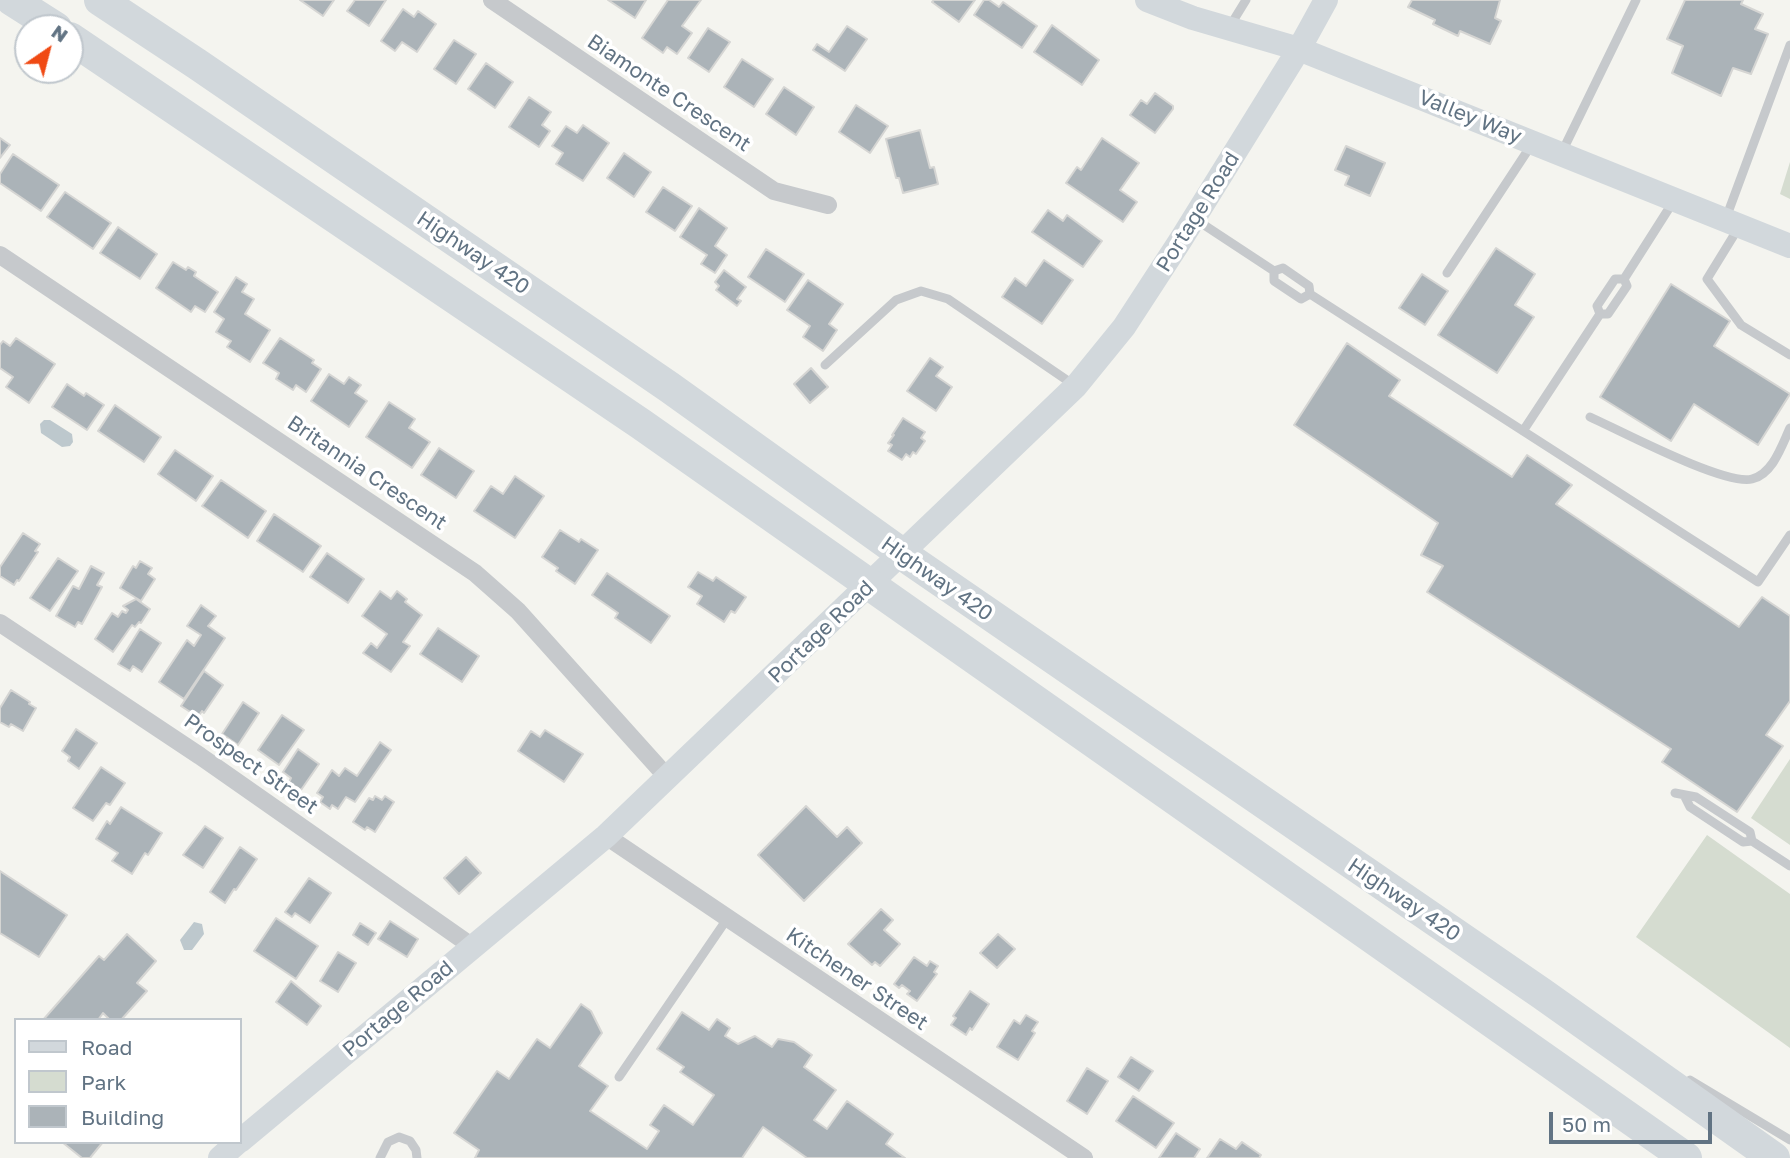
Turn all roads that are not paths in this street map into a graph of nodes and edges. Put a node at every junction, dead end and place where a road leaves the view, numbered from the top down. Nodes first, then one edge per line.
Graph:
1 (12, 0) edge
2 (100, 0) edge
3 (492, 0) edge
4 (1147, 0) edge
5 (1246, 0) edge
6 (1326, 0) edge
7 (1636, 0) edge
8 (34, 14) edge
9 (1230, 28) junction
10 (1790, 45) edge
11 (84, 47) edge
12 (1299, 49) junction
13 (1533, 142) junction
14 (1561, 153) junction
15 (1676, 198) junction
16 (828, 205) dead end
17 (1194, 218) junction
18 (1733, 222) junction
19 (1790, 246) edge
20 (0, 255) edge
21 (1274, 271) junction
22 (1447, 273) dead end
23 (1310, 294) junction
24 (1790, 355) edge
25 (825, 365) dead end
26 (1076, 386) junction
27 (1590, 417) dead end
28 (1790, 428) edge
29 (1523, 431) junction
30 (1790, 535) edge
31 (0, 623) edge
32 (667, 777) junction
33 (1675, 793) dead end
34 (606, 836) junction
35 (1790, 866) edge
36 (727, 919) junction
37 (473, 947) junction
38 (1541, 993) junction
39 (1643, 1053) dead end
40 (1677, 1073) dead end
41 (619, 1077) dead end
42 (242, 1140) edge
43 (1790, 1140) edge
44 (237, 1144) edge
45 (220, 1158) edge
46 (380, 1158) edge
47 (416, 1158) edge
48 (1084, 1158) edge
49 (1686, 1158) edge
50 (1774, 1158) edge

1 - 8 highway
2 - 38 highway, Highway 420
3 - 16 street, Biamonte Crescent
4 - 9 street, Valley Way
5 - 9 lane
6 - 12 street, Portage Road
7 - 14 lane
9 - 12 street, Valley Way
10 - 18 lane
11 - 49 highway, Highway 420
12 - 13 street, Valley Way
12 - 17 street, Portage Road
13 - 14 street, Valley Way
13 - 22 lane
14 - 15 street, Valley Way
15 - 18 street, Valley Way
15 - 29 lane
17 - 21 lane
17 - 26 street, Portage Road
18 - 19 street, Valley Way
18 - 24 lane
20 - 32 street, Britannia Crescent
21 - 23 lane
21 - 23 lane
23 - 29 lane
25 - 26 lane
26 - 32 street, Portage Road
27 - 28 lane
29 - 30 lane
31 - 37 street, Prospect Street
32 - 34 street, Portage Road
33 - 35 lane
34 - 36 street, Kitchener Street
34 - 37 street, Portage Road
36 - 41 lane
36 - 48 street, Kitchener Street
37 - 42 street, Portage Road
38 - 39 lane
38 - 50 highway, Highway 420
40 - 43 lane
44 - 45 street, Portage Road
46 - 47 lane

